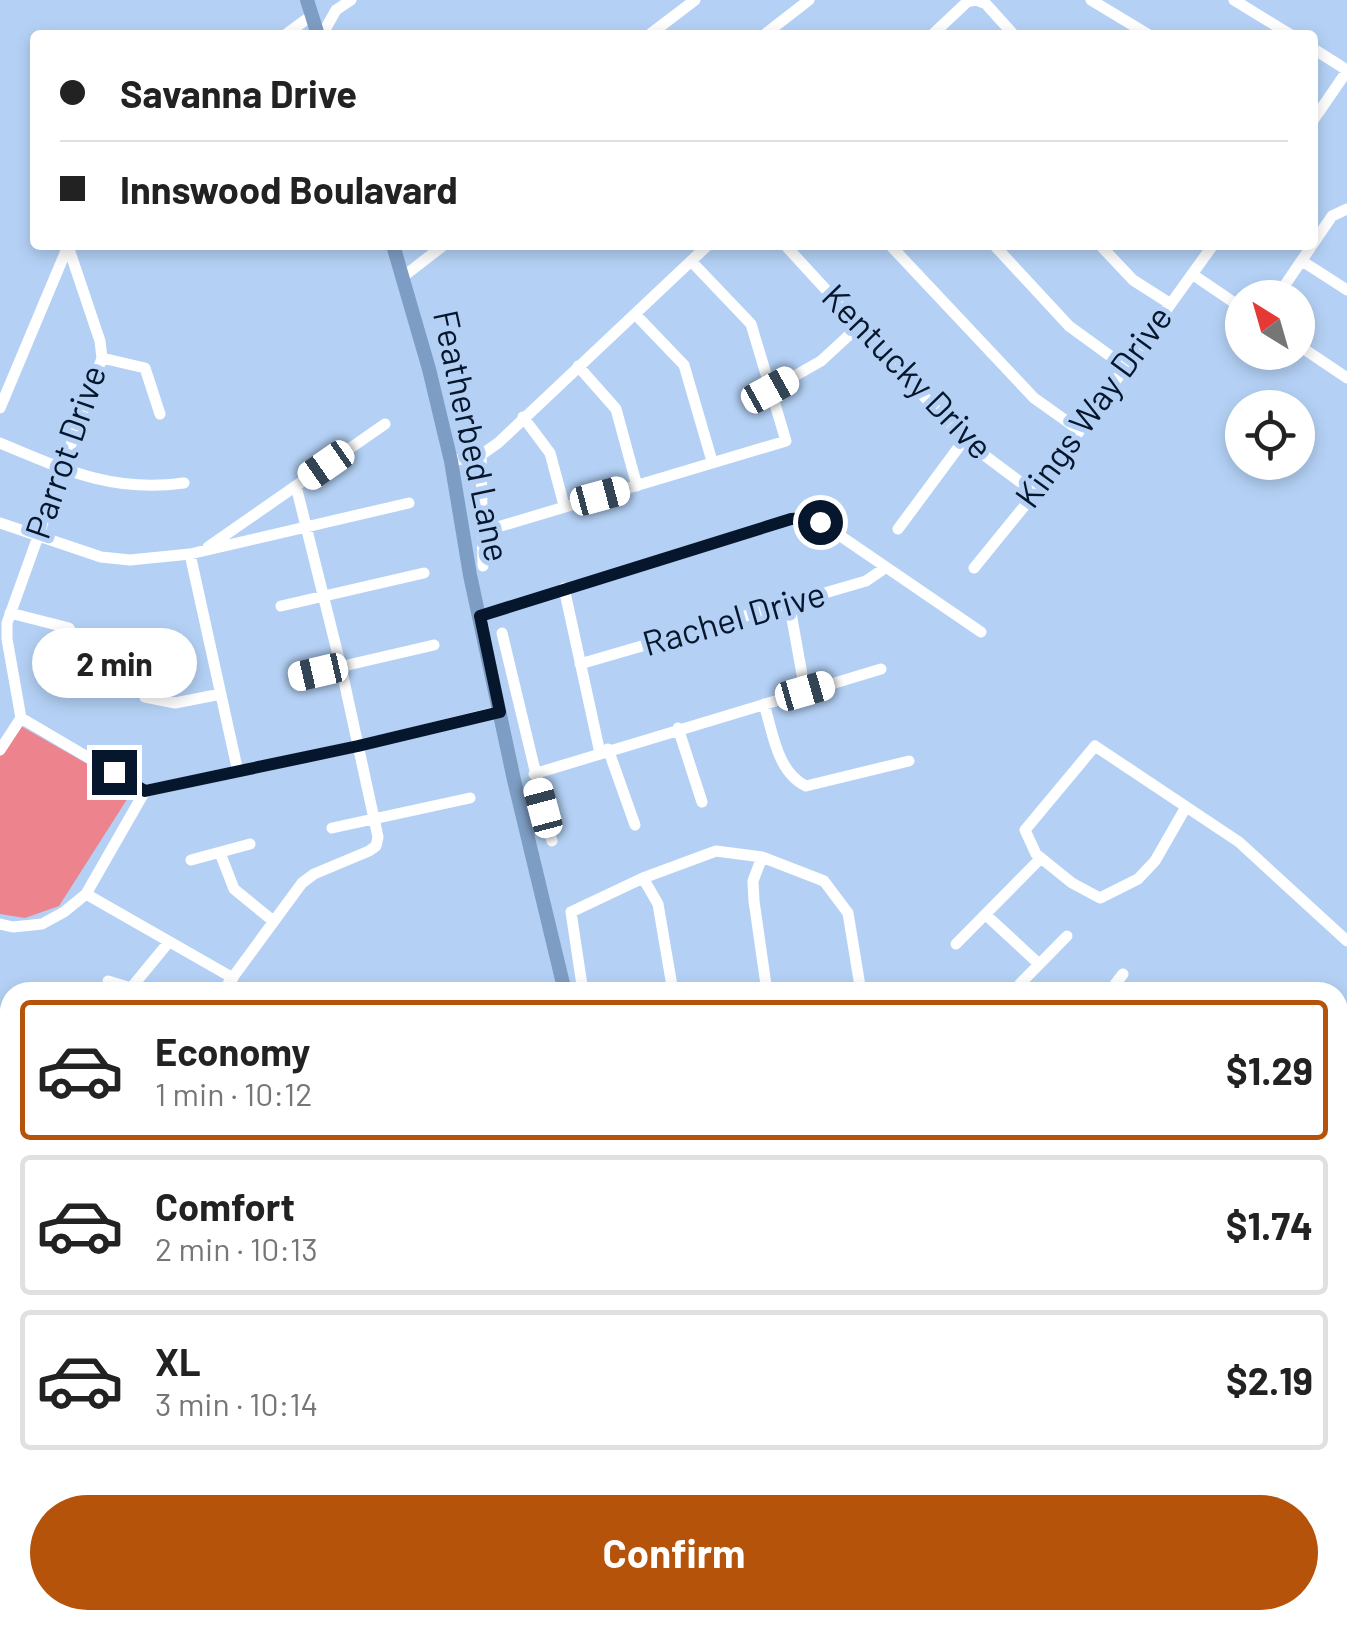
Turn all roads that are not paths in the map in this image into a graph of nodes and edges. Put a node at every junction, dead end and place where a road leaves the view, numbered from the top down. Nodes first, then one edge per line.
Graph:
1 (308, 0) edge
2 (350, 0) edge
3 (695, 0) edge
4 (809, 0) edge
5 (1092, 0) edge
6 (1234, 0) edge
7 (982, 1) edge
8 (335, 5) edge
9 (311, 16) junction
10 (292, 30) edge
11 (318, 30) edge
12 (322, 30) edge
13 (660, 30) edge
14 (770, 30) edge
15 (937, 30) edge
16 (1009, 30) edge
17 (1141, 30) edge
18 (1283, 30) edge
19 (1318, 52) edge
20 (1347, 71) edge
21 (1341, 94) edge
22 (1318, 116) edge
23 (1347, 208) edge
24 (1318, 237) edge
25 (66, 250) edge
26 (70, 250) edge
27 (396, 250) edge
28 (438, 250) edge
29 (703, 250) edge
30 (790, 250) edge
31 (895, 250) edge
32 (999, 250) edge
33 (1105, 250) edge
34 (1209, 250) edge
35 (1309, 250) edge
36 (691, 261) junction
37 (1302, 261) junction
38 (1192, 274) junction
39 (404, 276) junction
40 (1289, 280) edge
41 (1347, 290) edge
42 (1225, 296) edge
43 (1169, 304) junction
44 (635, 314) junction
45 (860, 325) junction
46 (1315, 356) edge
47 (102, 358) junction
48 (578, 366) junction
49 (1124, 366) junction
50 (1347, 378) edge
51 (770, 390) junction
52 (0, 408) edge
53 (160, 414) dead end
54 (522, 417) junction
55 (385, 424) dead end
56 (1079, 430) junction
57 (964, 440) junction
58 (0, 443) edge
59 (481, 455) junction
60 (450, 461) junction
61 (712, 462) junction
62 (64, 470) junction
63 (184, 482) dead end
64 (296, 486) junction
65 (637, 486) junction
66 (1035, 493) junction
67 (409, 503) dead end
68 (564, 505) junction
69 (0, 524) edge
70 (305, 527) junction
71 (898, 529) dead end
72 (481, 532) junction
73 (38, 538) junction
74 (196, 553) junction
75 (483, 566) dead end
76 (885, 568) junction
77 (974, 568) dead end
78 (424, 573) dead end
79 (564, 588) junction
80 (321, 597) junction
81 (788, 602) junction
82 (281, 606) dead end
83 (10, 613) junction
84 (480, 616) junction
85 (981, 632) dead end
86 (502, 633) dead end
87 (149, 642) dead end
88 (434, 645) dead end
89 (580, 664) junction
90 (341, 667) junction
91 (77, 668) dead end
92 (881, 669) dead end
93 (296, 677) dead end
94 (805, 691) junction
95 (220, 694) junction
96 (764, 704) junction
97 (500, 712) junction
98 (21, 718) junction
99 (678, 728) junction
100 (358, 746) junction
101 (0, 750) edge
102 (604, 751) junction
103 (909, 761) dead end
104 (238, 772) junction
105 (534, 774) junction
106 (145, 791) junction
107 (470, 798) dead end
108 (702, 802) dead end
109 (1186, 807) junction
110 (375, 818) junction
111 (635, 825) dead end
112 (332, 828) dead end
113 (552, 841) dead end
114 (250, 844) dead end
115 (220, 854) junction
116 (762, 856) junction
117 (1042, 858) junction
118 (191, 860) dead end
119 (644, 878) junction
120 (86, 894) junction
121 (986, 914) junction
122 (272, 920) junction
123 (0, 924) edge
124 (1067, 936) dead end
125 (1347, 941) edge
126 (168, 943) junction
127 (956, 944) dead end
128 (1039, 964) junction
129 (1123, 974) dead end
130 (233, 978) junction
131 (108, 981) dead end
132 (111, 982) edge
133 (136, 982) edge
134 (230, 982) edge
135 (563, 982) edge
136 (582, 982) edge
137 (671, 982) edge
138 (766, 982) edge
139 (859, 982) edge
140 (1022, 982) edge
141 (1117, 982) edge

1 - 9 main road
2 - 8 street
3 - 13 street
4 - 14 street
5 - 17 street
6 - 18 street
7 - 15 street
7 - 16 street
8 - 12 street
9 - 10 street
9 - 11 main road
19 - 20 street
20 - 21 street
21 - 22 street
23 - 24 street
25 - 52 street
26 - 47 street, Parrot Drive
27 - 39 main road, Featherbed Lane
28 - 39 street
29 - 36 street
30 - 45 street, Kentucky Drive
31 - 56 street
32 - 49 street
33 - 43 street
34 - 38 street, Kings Way Drive
35 - 37 street
36 - 44 street
36 - 51 street
37 - 40 street
37 - 41 street
38 - 42 street
38 - 43 street, Kings Way Drive
39 - 60 main road, Featherbed Lane
43 - 49 street, Kings Way Drive
44 - 48 street
44 - 61 street
45 - 51 street
45 - 57 street, Kentucky Drive
46 - 50 street
47 - 53 street
47 - 62 street, Parrot Drive
48 - 54 street
48 - 65 street
49 - 56 street, Kings Way Drive
51 - 61 street
54 - 59 street
54 - 68 street
55 - 64 street
56 - 66 street, Kings Way Drive
57 - 66 street, Kentucky Drive
57 - 71 street
58 - 62 street
59 - 60 street
59 - 72 street
60 - 84 main road, Featherbed Lane
61 - 65 street
62 - 63 street
62 - 73 street, Parrot Drive
64 - 70 street
64 - 74 street
65 - 68 street
66 - 77 street, Kings Way Drive
67 - 70 street
68 - 72 street
69 - 73 street
70 - 74 street
70 - 80 street
72 - 75 street
73 - 74 street
73 - 83 street, Parrot Drive
74 - 95 street
76 - 79 street
76 - 81 street, Rachel Drive
76 - 85 street
78 - 80 street
79 - 84 street
79 - 89 street
80 - 82 street
80 - 90 street
81 - 89 street, Rachel Drive
81 - 94 street
83 - 91 street
83 - 98 street, Parrot Drive
84 - 97 main road, Featherbed Lane
86 - 105 street
87 - 95 street
88 - 90 street
89 - 102 street
90 - 93 street
90 - 100 street
92 - 94 street
94 - 96 street
95 - 104 street
96 - 99 street
96 - 103 street
97 - 100 street
97 - 135 main road, Featherbed Lane
98 - 101 street
98 - 106 street
99 - 102 street
99 - 108 street
100 - 104 street
100 - 110 street
102 - 105 street
102 - 111 street
104 - 106 street
105 - 113 street
106 - 120 street
107 - 110 street
109 - 117 street
109 - 117 street
109 - 125 street
110 - 112 street
110 - 122 street
114 - 115 street
115 - 118 street
115 - 122 street
116 - 119 street
116 - 138 street
116 - 139 street
117 - 121 street
119 - 136 street
119 - 137 street
120 - 123 street
120 - 126 street
121 - 127 street
121 - 128 street
122 - 130 street
124 - 128 street
126 - 130 street
126 - 133 street
128 - 140 street
129 - 141 street
130 - 134 street
131 - 132 street

